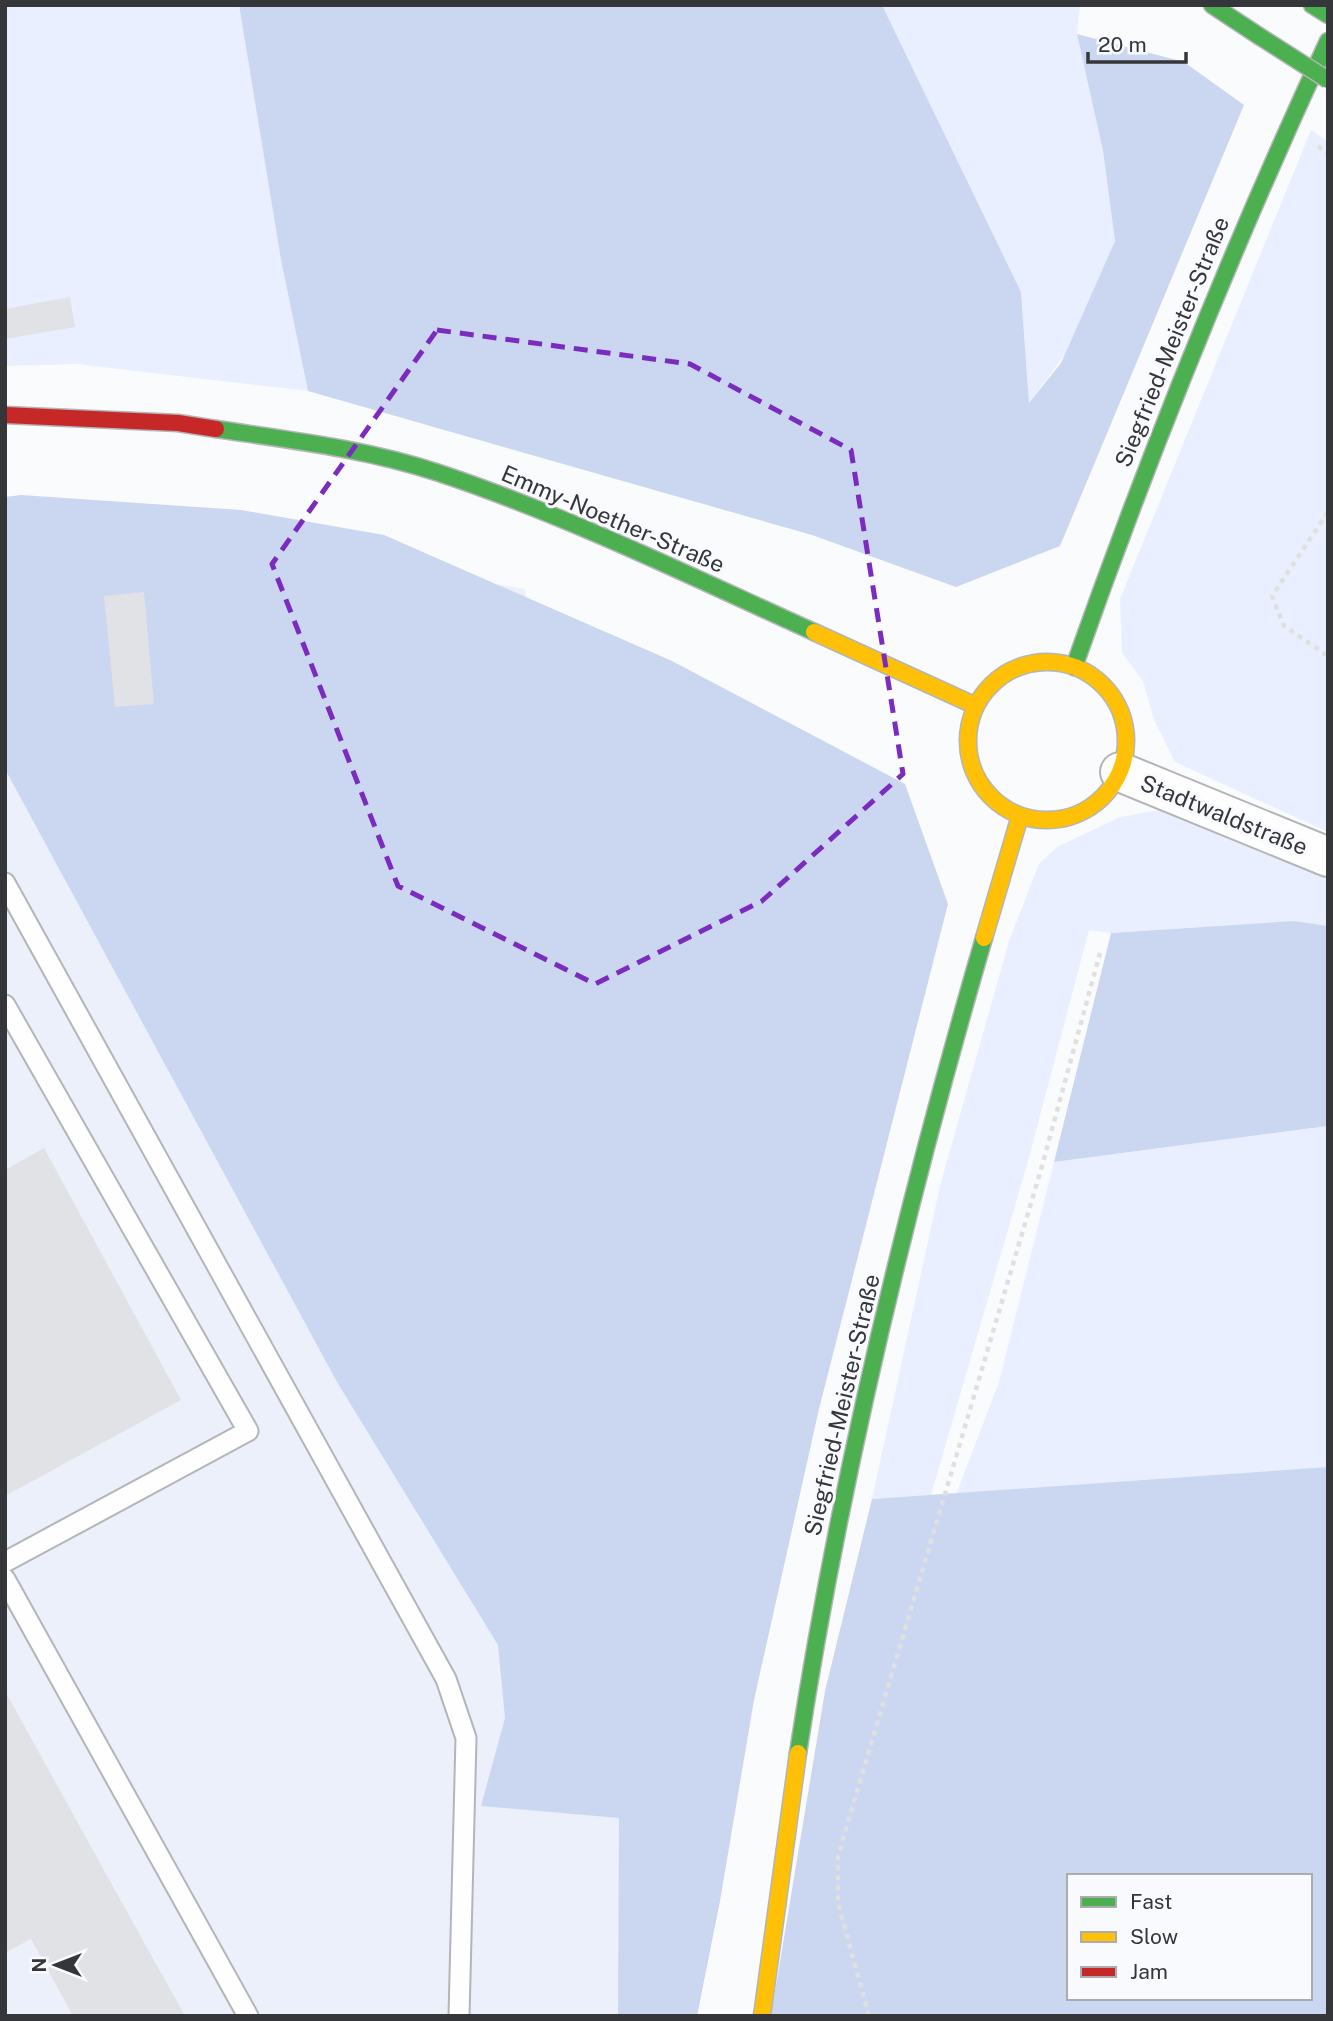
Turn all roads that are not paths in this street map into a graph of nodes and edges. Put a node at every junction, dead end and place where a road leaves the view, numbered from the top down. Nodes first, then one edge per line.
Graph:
1 (1212, 5) edge
2 (1312, 5) edge
3 (1328, 15) edge
4 (1328, 41) edge
5 (1328, 79) edge
6 (5, 415) edge
7 (1074, 667) junction
8 (976, 706) junction
9 (1119, 772) junction
10 (1020, 816) junction
11 (1328, 857) edge
12 (5, 883) edge
13 (5, 1005) edge
14 (5, 1562) edge
15 (5, 1579) edge
16 (248, 2016) edge
17 (459, 2016) edge
18 (762, 2016) edge

1 - 5 main road, bridge
2 - 3 main road
4 - 7 main road, Siegfried-Meister-Straße
6 - 8 main road, Emmy-Noether-Straße
7 - 8 main road
7 - 9 main road
8 - 10 main road
9 - 10 main road
9 - 11 street, Stadtwaldstraße
10 - 18 main road, Siegfried-Meister-Straße
12 - 17 lane
13 - 14 lane
15 - 16 lane

